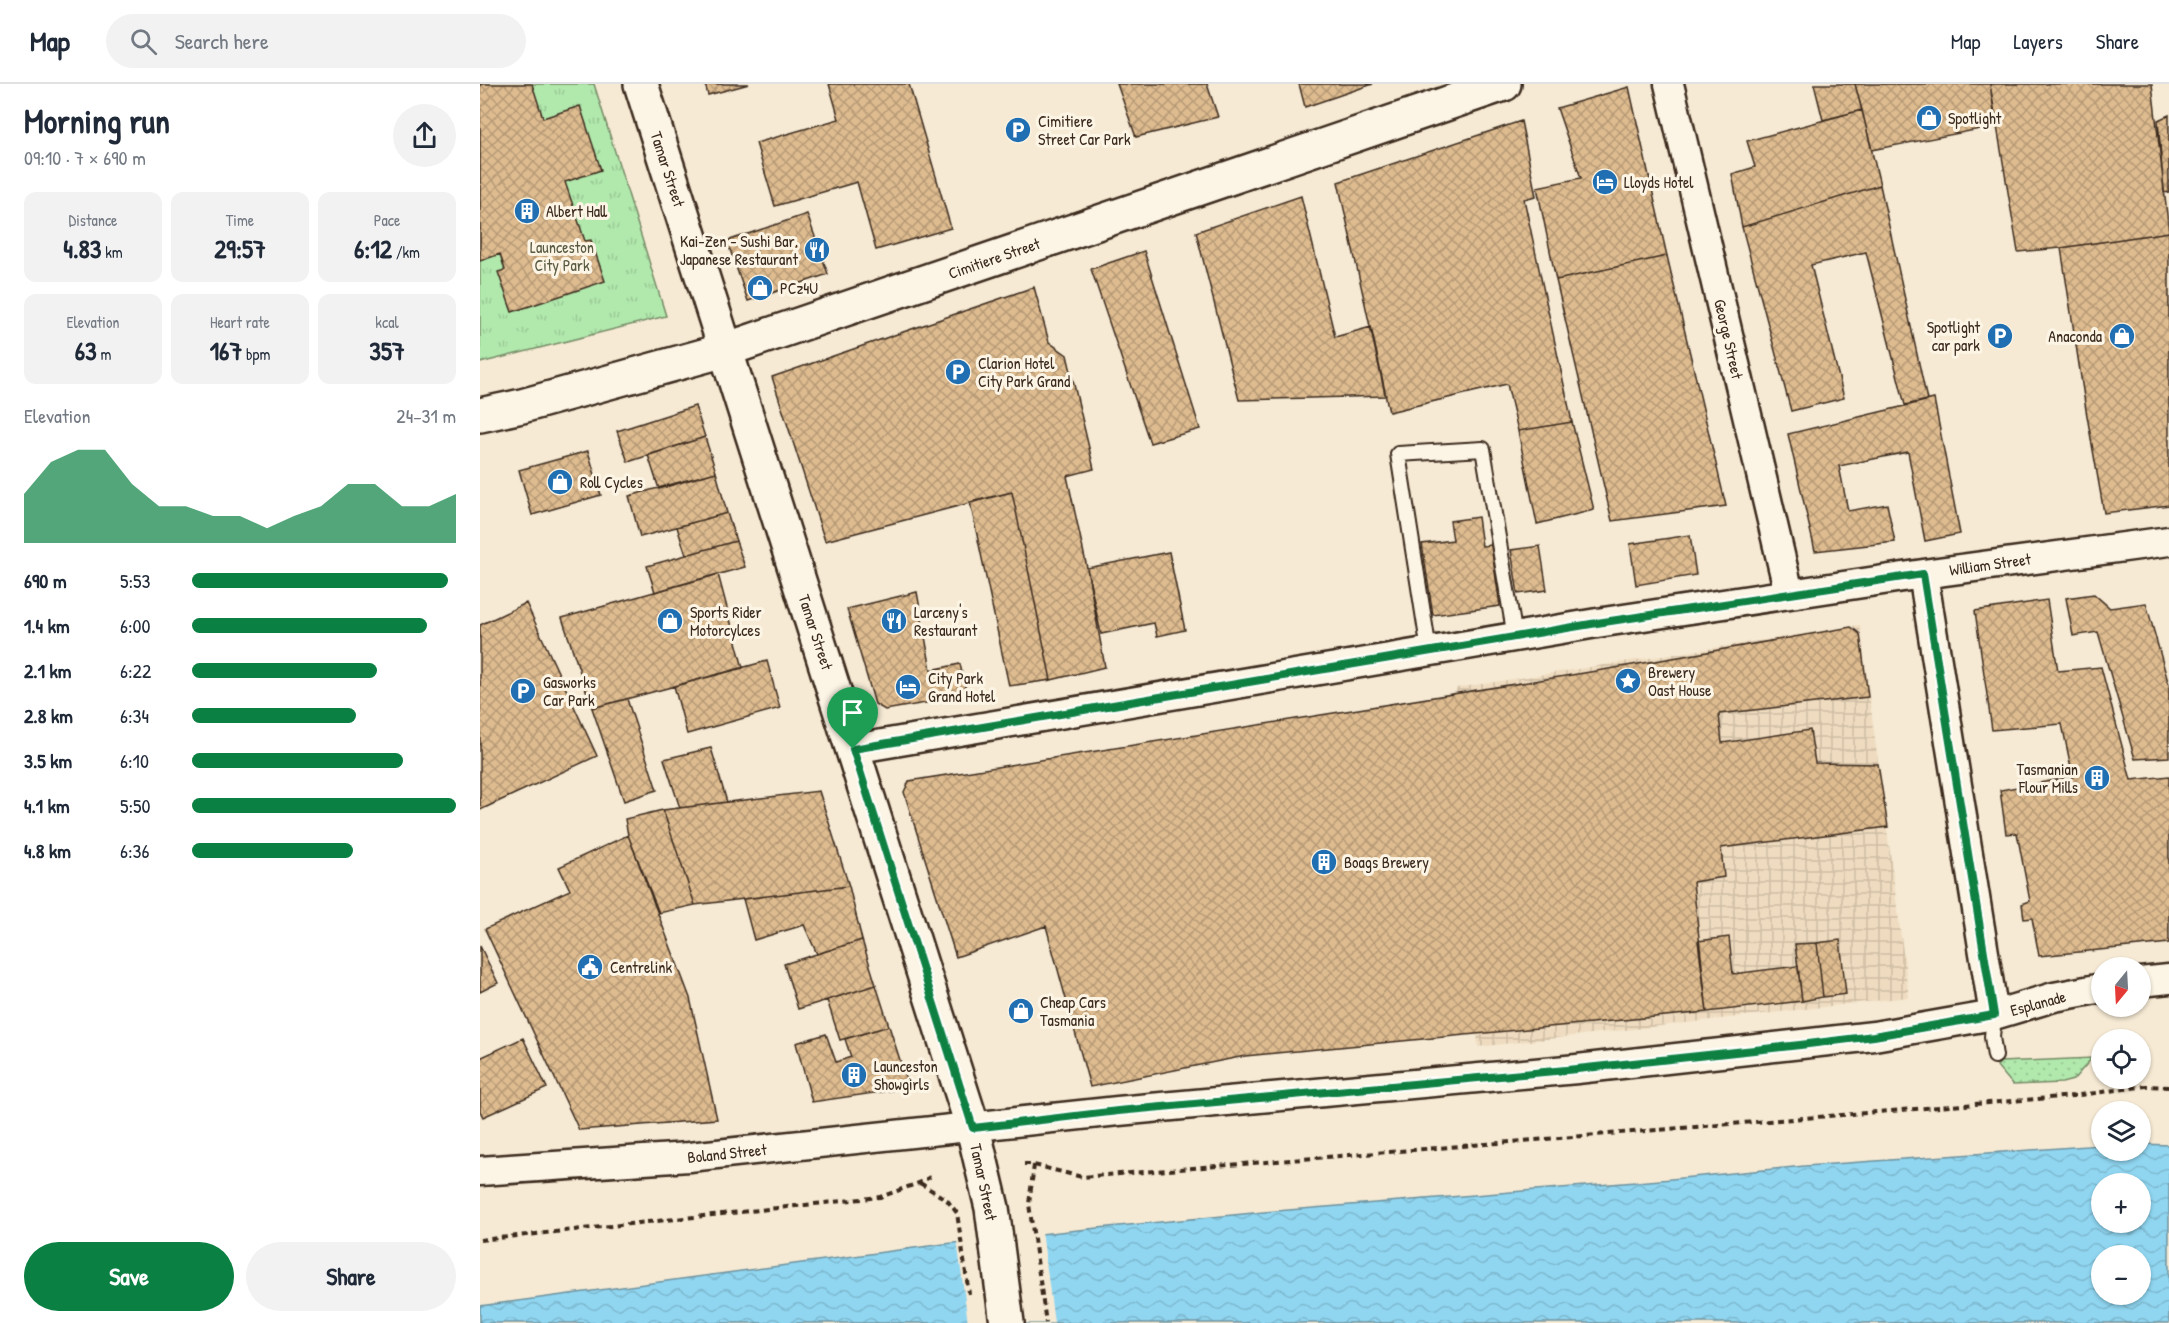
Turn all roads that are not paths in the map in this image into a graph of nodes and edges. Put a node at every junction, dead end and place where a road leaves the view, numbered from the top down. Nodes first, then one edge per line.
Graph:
1 (641, 84) edge
2 (1504, 84) edge
3 (1669, 84) edge
4 (725, 350) junction
5 (480, 415) edge
6 (2169, 541) edge
7 (1923, 574) junction
8 (1790, 593) junction
9 (1515, 637) junction
10 (1429, 651) junction
11 (853, 749) junction
12 (2169, 979) edge
13 (2151, 981) edge
14 (2091, 990) edge
15 (1994, 1015) junction
16 (1995, 1056) dead end
17 (973, 1128) junction
18 (480, 1171) edge
19 (1007, 1323) edge

1 - 4 main road, Tamar Street
2 - 4 main road, Cimitiere Street
3 - 8 street, George Street
4 - 5 main road, Cimitiere Street
4 - 11 main road, Tamar Street
6 - 7 street, William Street
7 - 8 street, William Street
7 - 15 street
8 - 9 street, William Street
9 - 10 street, William Street
9 - 10 lane
10 - 11 street, William Street
11 - 17 main road, Tamar Street
12 - 13 street
14 - 15 street, Esplanade
15 - 16 lane
15 - 17 street, Esplanade
17 - 18 street, Boland Street
17 - 19 main road, Tamar Street

